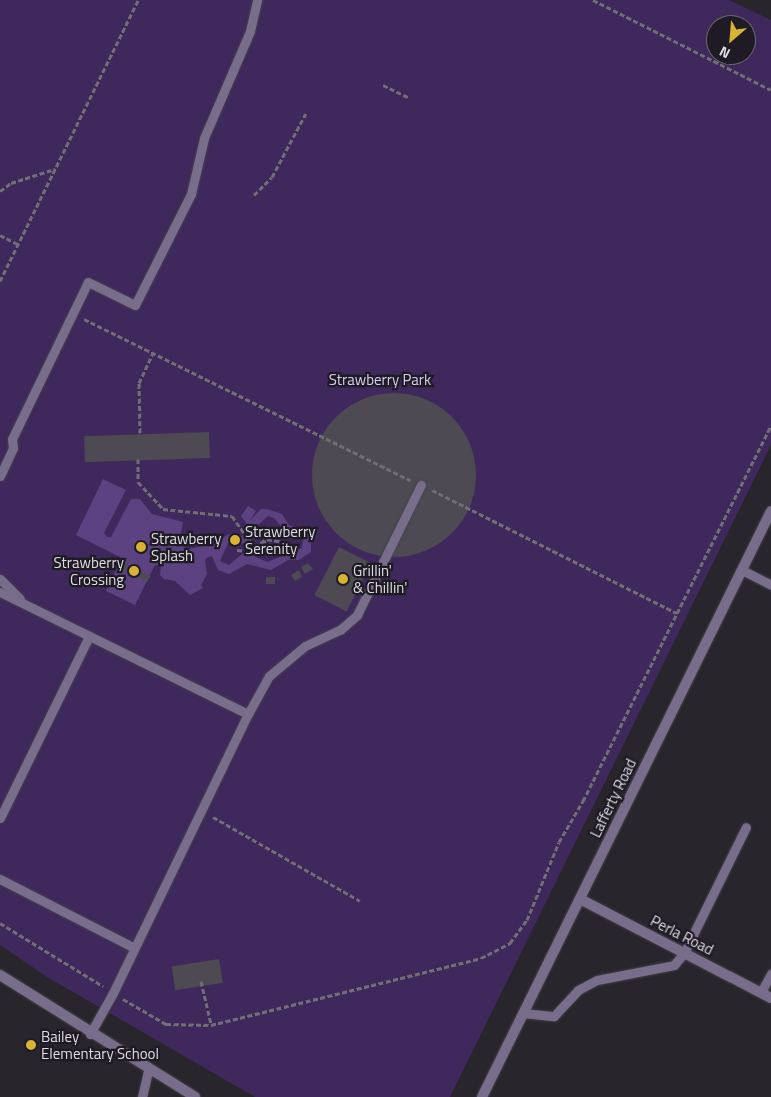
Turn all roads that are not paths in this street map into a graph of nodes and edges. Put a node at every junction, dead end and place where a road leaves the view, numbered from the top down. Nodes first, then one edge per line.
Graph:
1 (257, 0) edge
2 (0, 476) edge
3 (421, 485) road end
4 (771, 511) edge
5 (742, 570) junction
6 (0, 579) edge
7 (771, 585) edge
8 (0, 592) edge
9 (25, 604) junction
10 (89, 636) junction
11 (248, 714) junction
12 (0, 818) edge
13 (746, 827) dead end
14 (0, 879) edge
15 (580, 899) junction
16 (133, 947) junction
17 (684, 953) junction
18 (771, 974) edge
19 (0, 975) edge
20 (761, 992) junction
21 (771, 998) edge
22 (523, 1013) junction
23 (90, 1034) junction
24 (148, 1070) junction
25 (142, 1097) edge
26 (195, 1097) edge
27 (482, 1097) edge

1 - 2 lane
3 - 11 lane
4 - 5 street, Lafferty Road
5 - 7 lane
5 - 15 street, Lafferty Road
6 - 9 lane
8 - 9 lane
9 - 10 lane
10 - 11 lane
10 - 12 lane
11 - 16 lane
13 - 17 lane
14 - 16 lane
15 - 17 street, Perla Road
15 - 22 street, Lafferty Road
16 - 23 lane
17 - 20 street, Perla Road
17 - 22 lane
18 - 20 lane
19 - 23 street
20 - 21 street, Perla Road
22 - 27 street, Lafferty Road
23 - 24 street
24 - 25 lane
24 - 26 street

